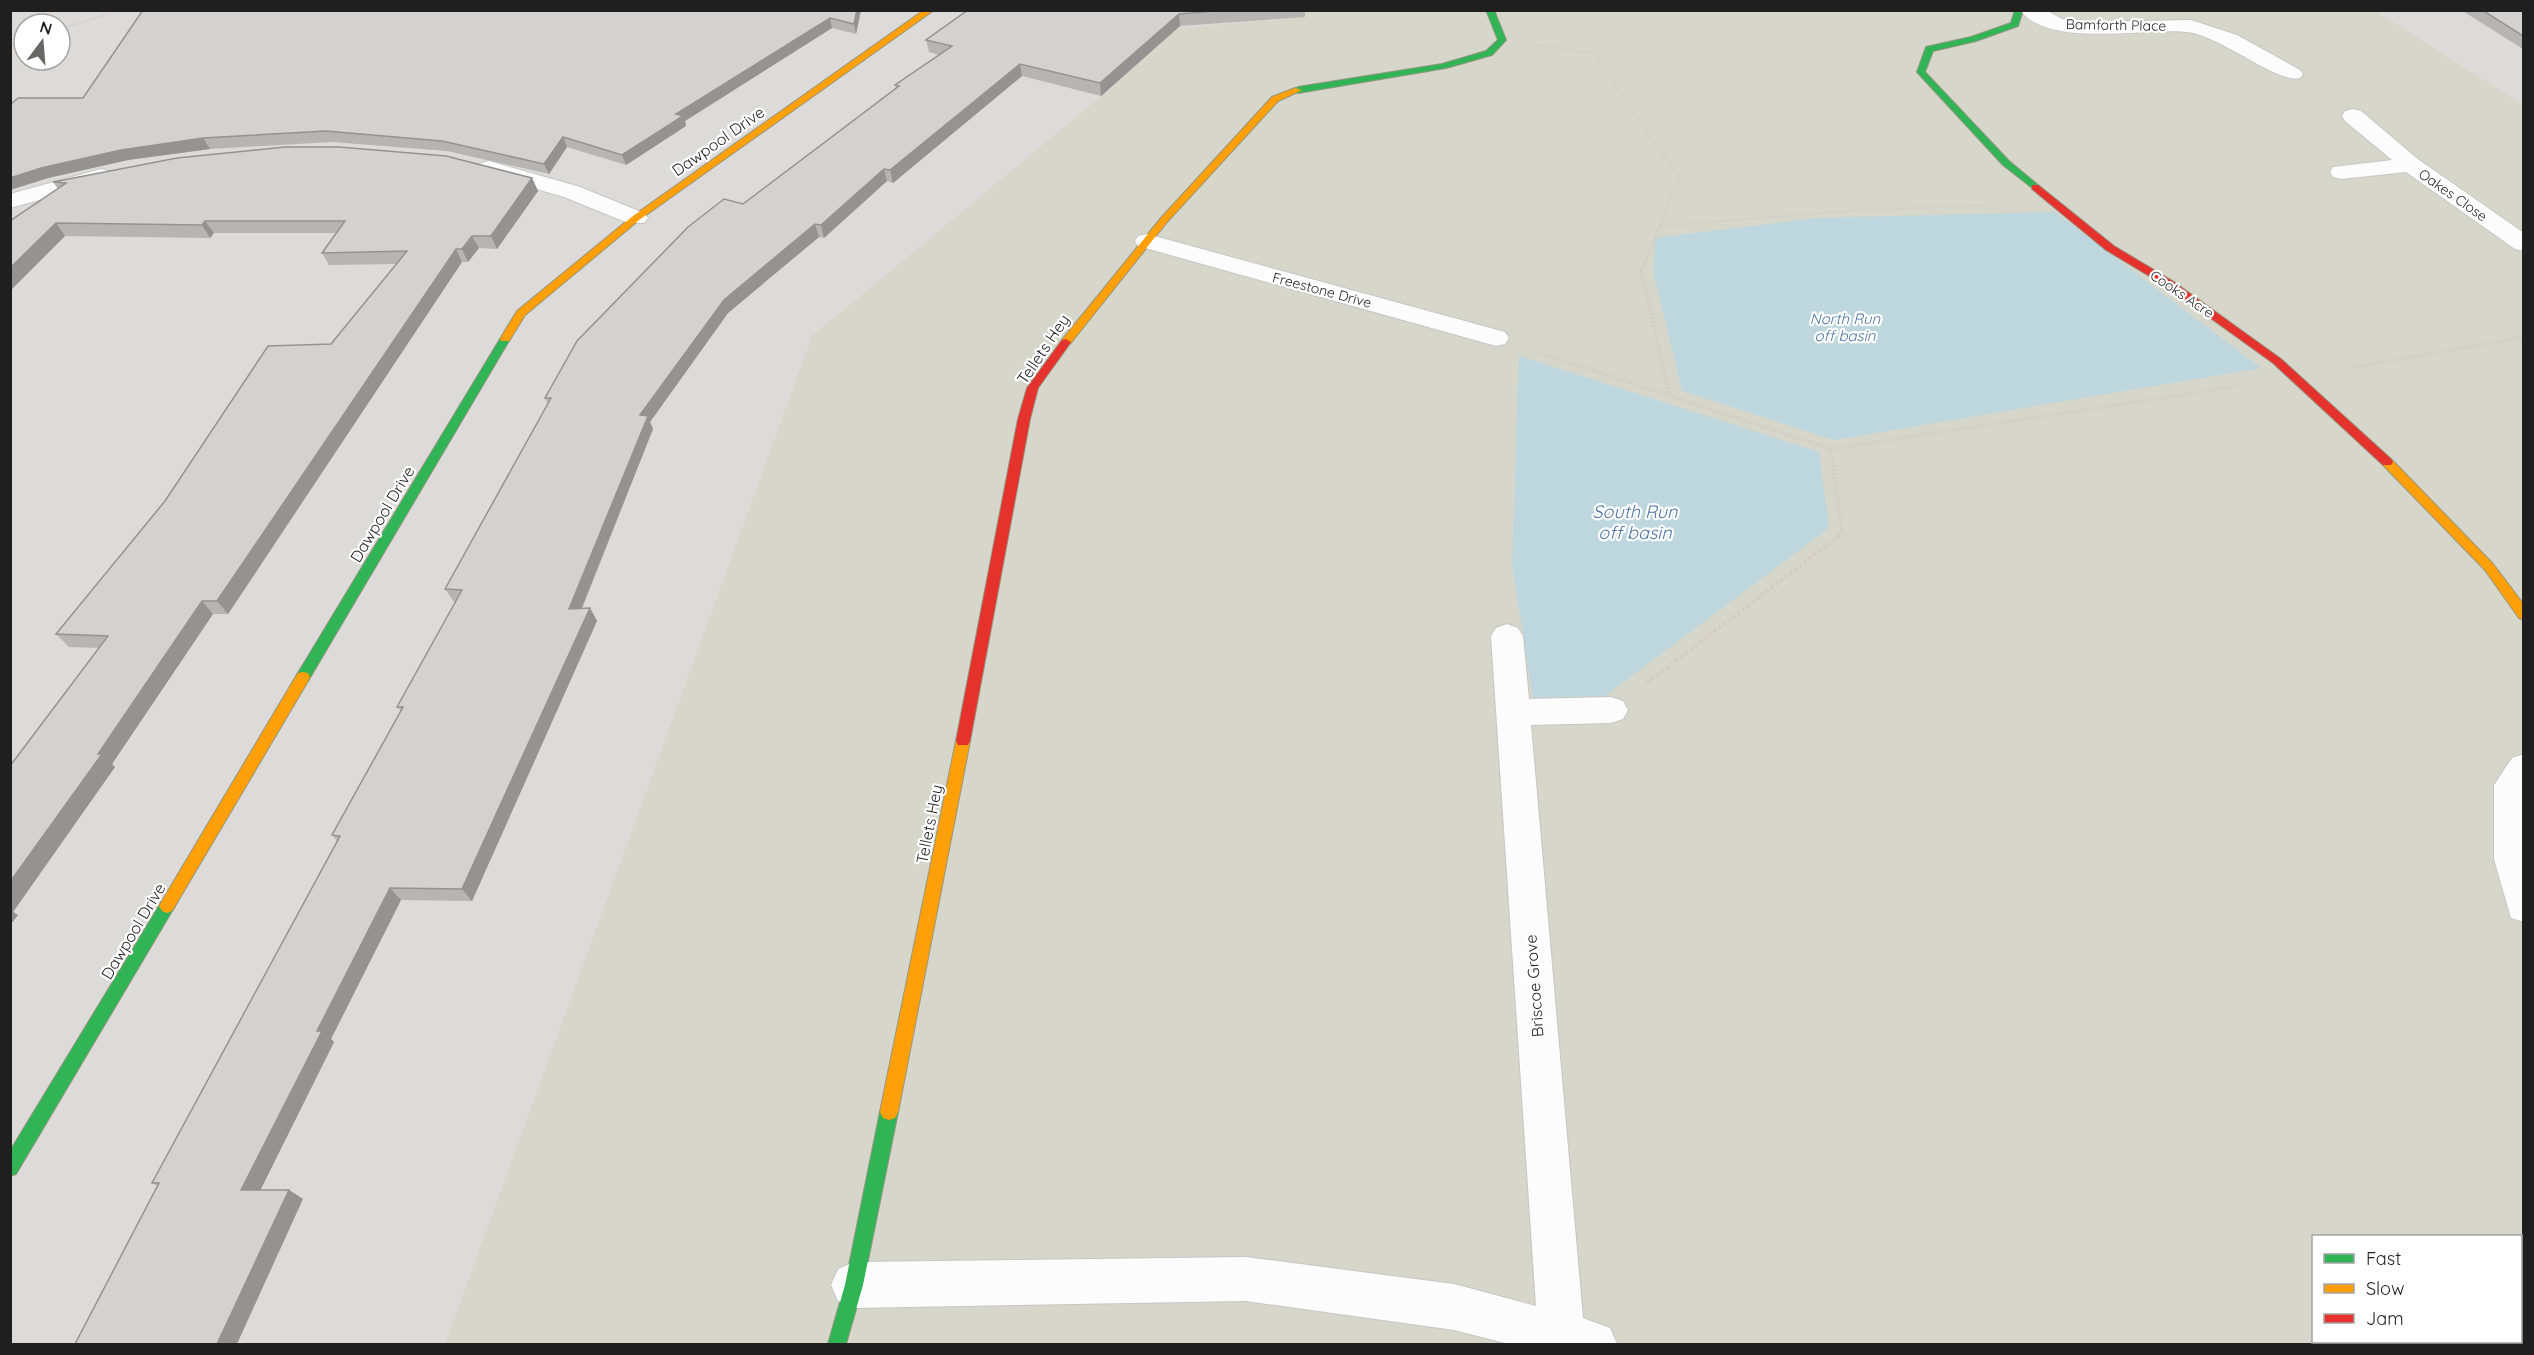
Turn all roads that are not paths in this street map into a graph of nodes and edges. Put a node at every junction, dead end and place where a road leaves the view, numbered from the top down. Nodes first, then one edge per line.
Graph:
1 (930, 10) edge
2 (1490, 10) edge
3 (2019, 10) edge
4 (2030, 10) edge
5 (2293, 74) dead end
6 (2353, 116) dead end
7 (465, 164) edge
8 (2411, 165) junction
9 (121, 172) edge
10 (2341, 172) dead end
11 (14, 200) edge
12 (636, 218) junction
13 (1147, 241) junction
14 (2523, 244) edge
15 (1496, 338) road end
16 (2523, 615) edge
17 (1507, 636) dead end
18 (1611, 710) road end
19 (1513, 712) junction
20 (2523, 768) edge
21 (2523, 906) edge
22 (10, 1168) edge
23 (854, 1285) junction
24 (1577, 1340) edge
25 (837, 1344) edge

1 - 12 street, Dawpool Drive
2 - 13 street, Tellets Hey
3 - 16 street, Cooks Acre
4 - 5 street, Bamforth Place
6 - 8 street
7 - 12 street
8 - 10 street, Oakes Close
8 - 14 street, Oakes Close
9 - 11 street
12 - 22 street, Dawpool Drive
13 - 15 street, Freestone Drive
13 - 23 street, Tellets Hey
17 - 19 street, Briscoe Grove
18 - 19 street
19 - 24 street, Briscoe Grove
20 - 21 street
23 - 24 street
23 - 25 street, Tellets Hey

